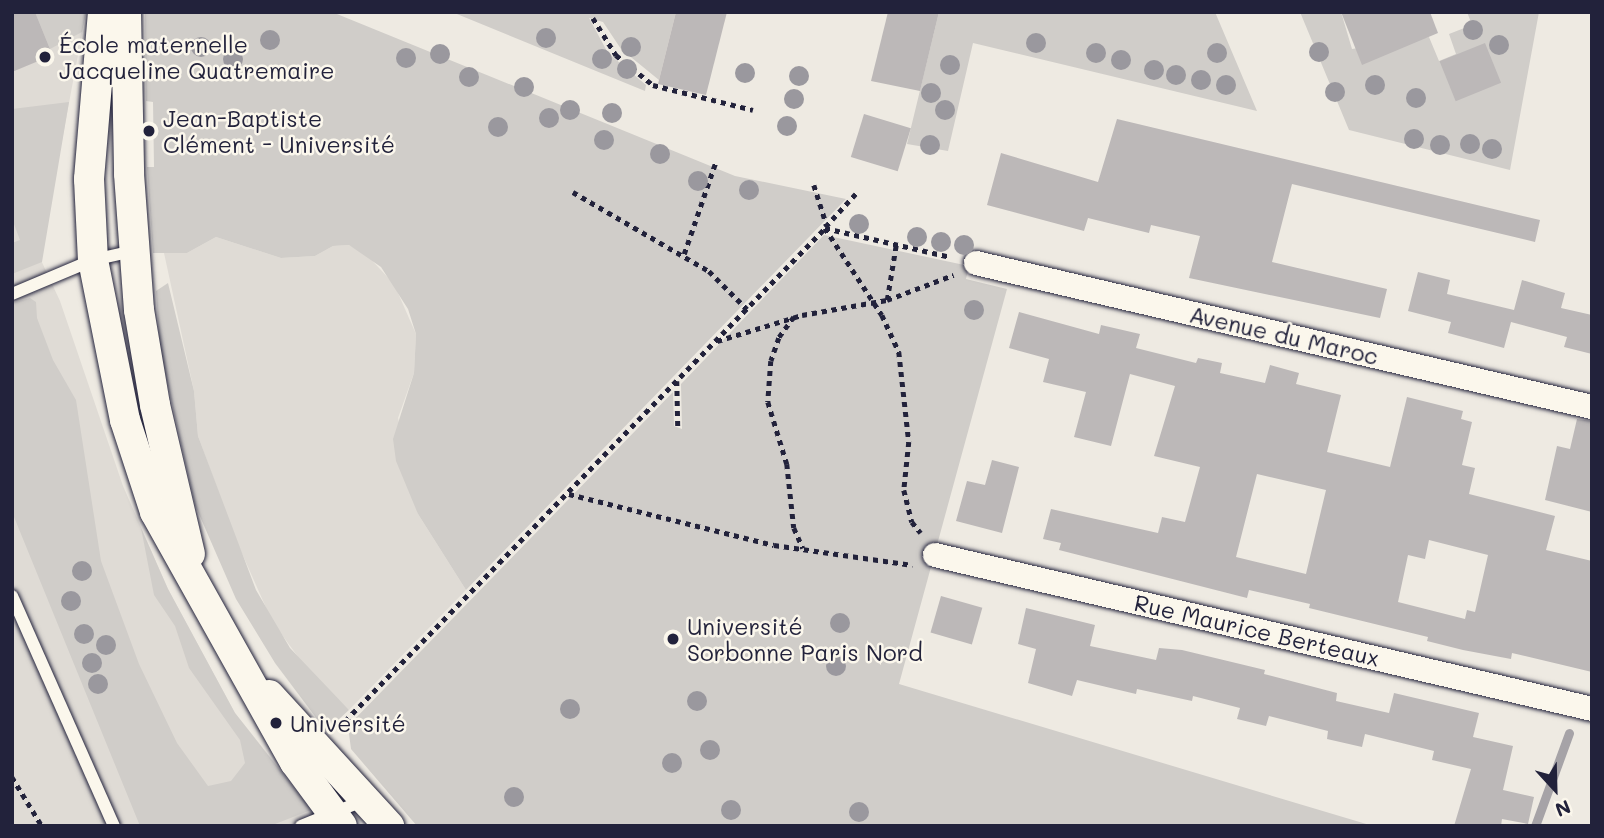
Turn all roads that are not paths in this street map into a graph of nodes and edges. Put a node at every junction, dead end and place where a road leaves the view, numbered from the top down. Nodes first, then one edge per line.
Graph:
1 (103, 12) edge
2 (126, 12) edge
3 (133, 250) junction
4 (93, 260) junction
5 (976, 263) road end
6 (12, 294) edge
7 (1592, 407) edge
8 (935, 555) road end
9 (200, 595) junction
10 (12, 596) edge
11 (236, 663) junction
12 (1585, 708) edge
13 (365, 800) junction
14 (337, 819) edge
15 (114, 826) edge
16 (301, 826) edge
17 (389, 826) edge

1 - 4 street
2 - 3 street
3 - 4 lane
3 - 9 street
4 - 6 lane
4 - 9 street
5 - 7 street, Avenue du Maroc
8 - 12 street, Rue Maurice Berteaux
9 - 11 street
10 - 15 lane
11 - 13 street
11 - 14 street
13 - 14 lane
13 - 17 street
14 - 16 lane

